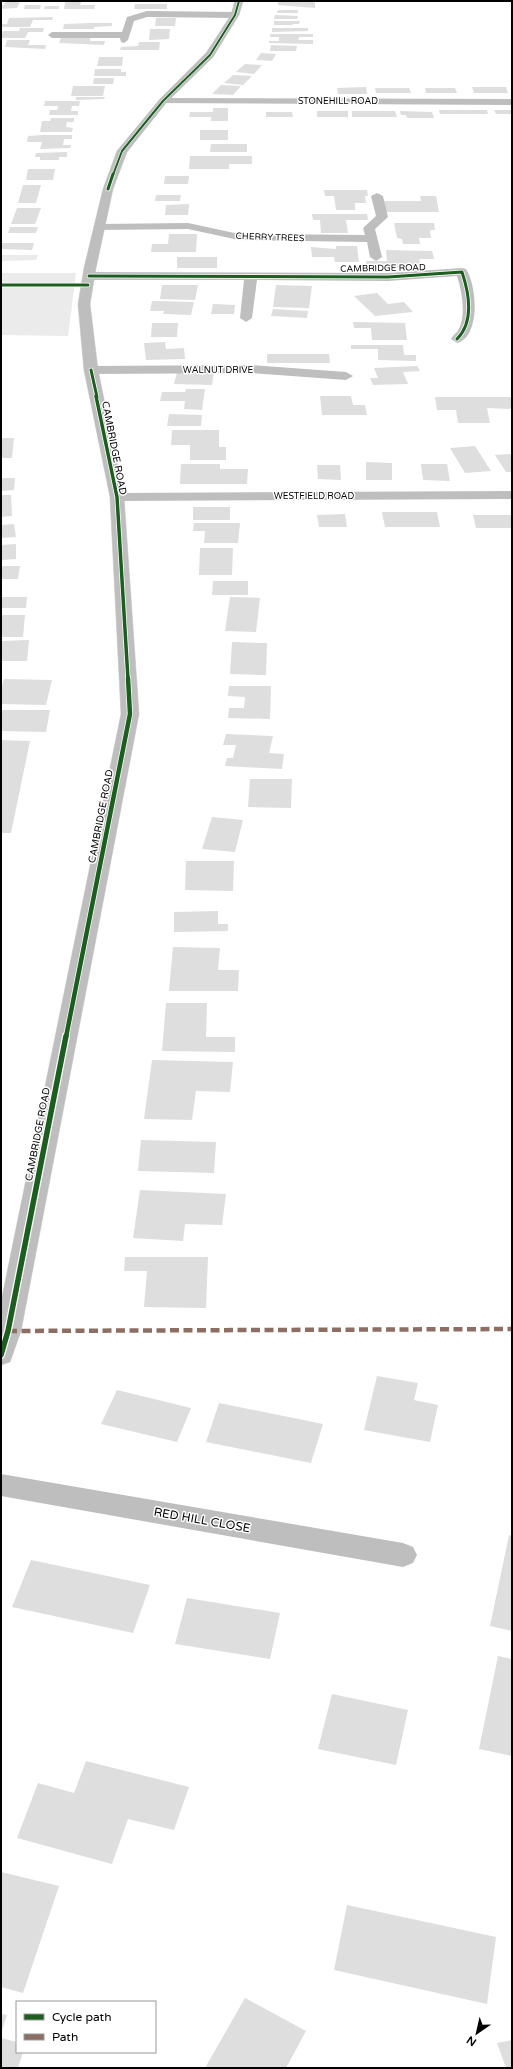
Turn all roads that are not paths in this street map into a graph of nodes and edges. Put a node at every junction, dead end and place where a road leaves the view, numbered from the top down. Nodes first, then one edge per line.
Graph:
1 (239, 1) edge
2 (235, 15) junction
3 (50, 36) dead end
4 (163, 101) junction
5 (512, 102) edge
6 (377, 196) dead end
7 (99, 226) junction
8 (371, 239) junction
9 (376, 257) dead end
10 (89, 276) junction
11 (251, 276) junction
12 (246, 318) dead end
13 (457, 339) dead end
14 (91, 370) junction
15 (346, 376) dead end
16 (512, 495) edge
17 (116, 497) junction
18 (1, 1355) edge
19 (1, 1486) edge
20 (403, 1555) dead end

1 - 2 street, CAMBRIDGE ROAD
2 - 3 street
2 - 4 street, CAMBRIDGE ROAD
4 - 5 street, STONEHILL ROAD
4 - 7 street, CAMBRIDGE ROAD
6 - 8 street
7 - 8 street, CHERRY TREES
7 - 10 street, CAMBRIDGE ROAD
8 - 9 street
10 - 11 street, CAMBRIDGE ROAD
10 - 14 street, CAMBRIDGE ROAD
11 - 12 street
11 - 13 street, CAMBRIDGE ROAD
14 - 15 street, WALNUT DRIVE
14 - 17 street, CAMBRIDGE ROAD
16 - 17 street, WESTFIELD ROAD
17 - 18 street, CAMBRIDGE ROAD
19 - 20 street, RED HILL CLOSE

